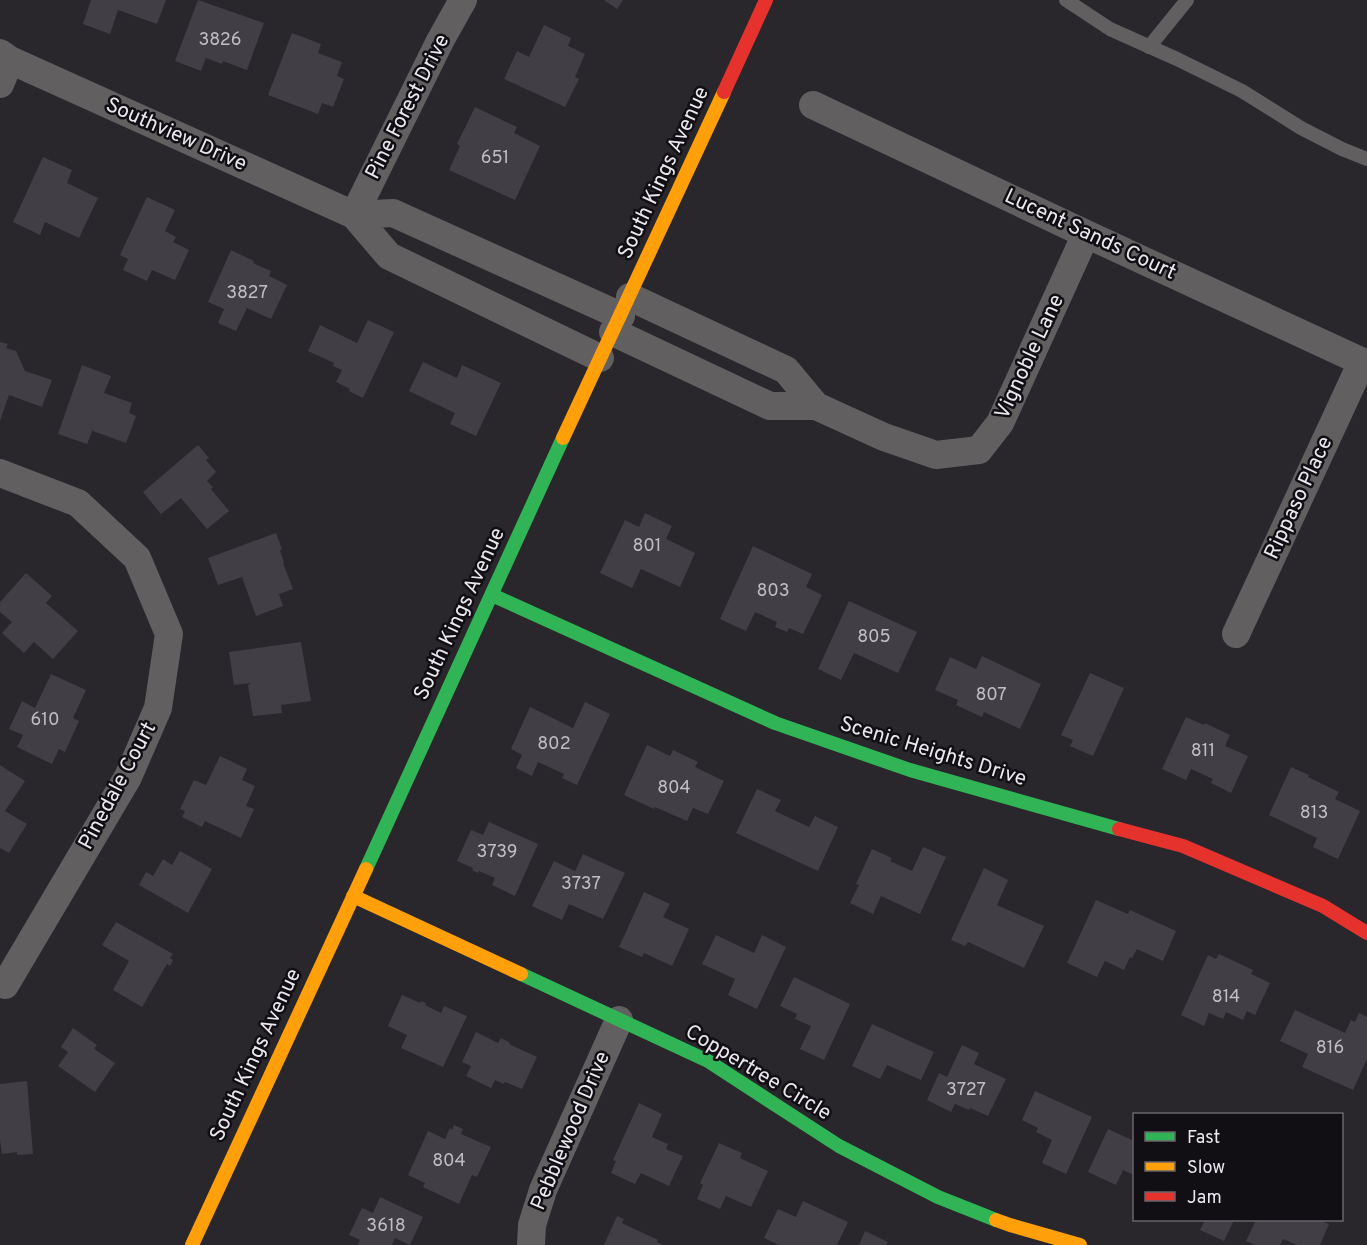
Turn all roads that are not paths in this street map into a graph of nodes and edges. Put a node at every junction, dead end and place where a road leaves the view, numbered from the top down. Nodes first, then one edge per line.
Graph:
1 (463, 0) edge
2 (766, 0) edge
3 (1066, 0) edge
4 (1187, 0) edge
5 (1149, 47) junction
6 (3, 66) edge
7 (813, 105) dead end
8 (1367, 159) edge
9 (354, 215) junction
10 (1086, 234) junction
11 (621, 315) junction
12 (600, 358) junction
13 (1365, 363) edge
14 (816, 406) junction
15 (0, 473) edge
16 (492, 595) junction
17 (1236, 634) dead end
18 (353, 896) junction
19 (1367, 933) edge
20 (5, 985) dead end
21 (619, 1020) junction
22 (192, 1245) edge
23 (531, 1245) edge
24 (1080, 1245) edge

1 - 9 street, Pine Forest Drive
2 - 11 street, South Kings Avenue
3 - 5 lane
4 - 5 lane
5 - 8 lane
6 - 9 street, Southview Drive
7 - 10 street, Lucent Sands Court
9 - 11 street, Southview Drive
9 - 12 street, Southview Drive
10 - 13 street, Lucent Sands Court
10 - 14 street, Vignoble Lane
11 - 12 street, South Kings Avenue
11 - 14 street, Vignoble Lane
11 - 14 street, Vignoble Lane
12 - 16 street, South Kings Avenue
13 - 17 street, Rippaso Place
15 - 20 street, Pinedale Court
16 - 18 street, South Kings Avenue
16 - 19 street, Scenic Heights Drive
18 - 21 street, Coppertree Circle
18 - 22 street, South Kings Avenue
21 - 23 street, Pebblewood Drive
21 - 24 street, Coppertree Circle

